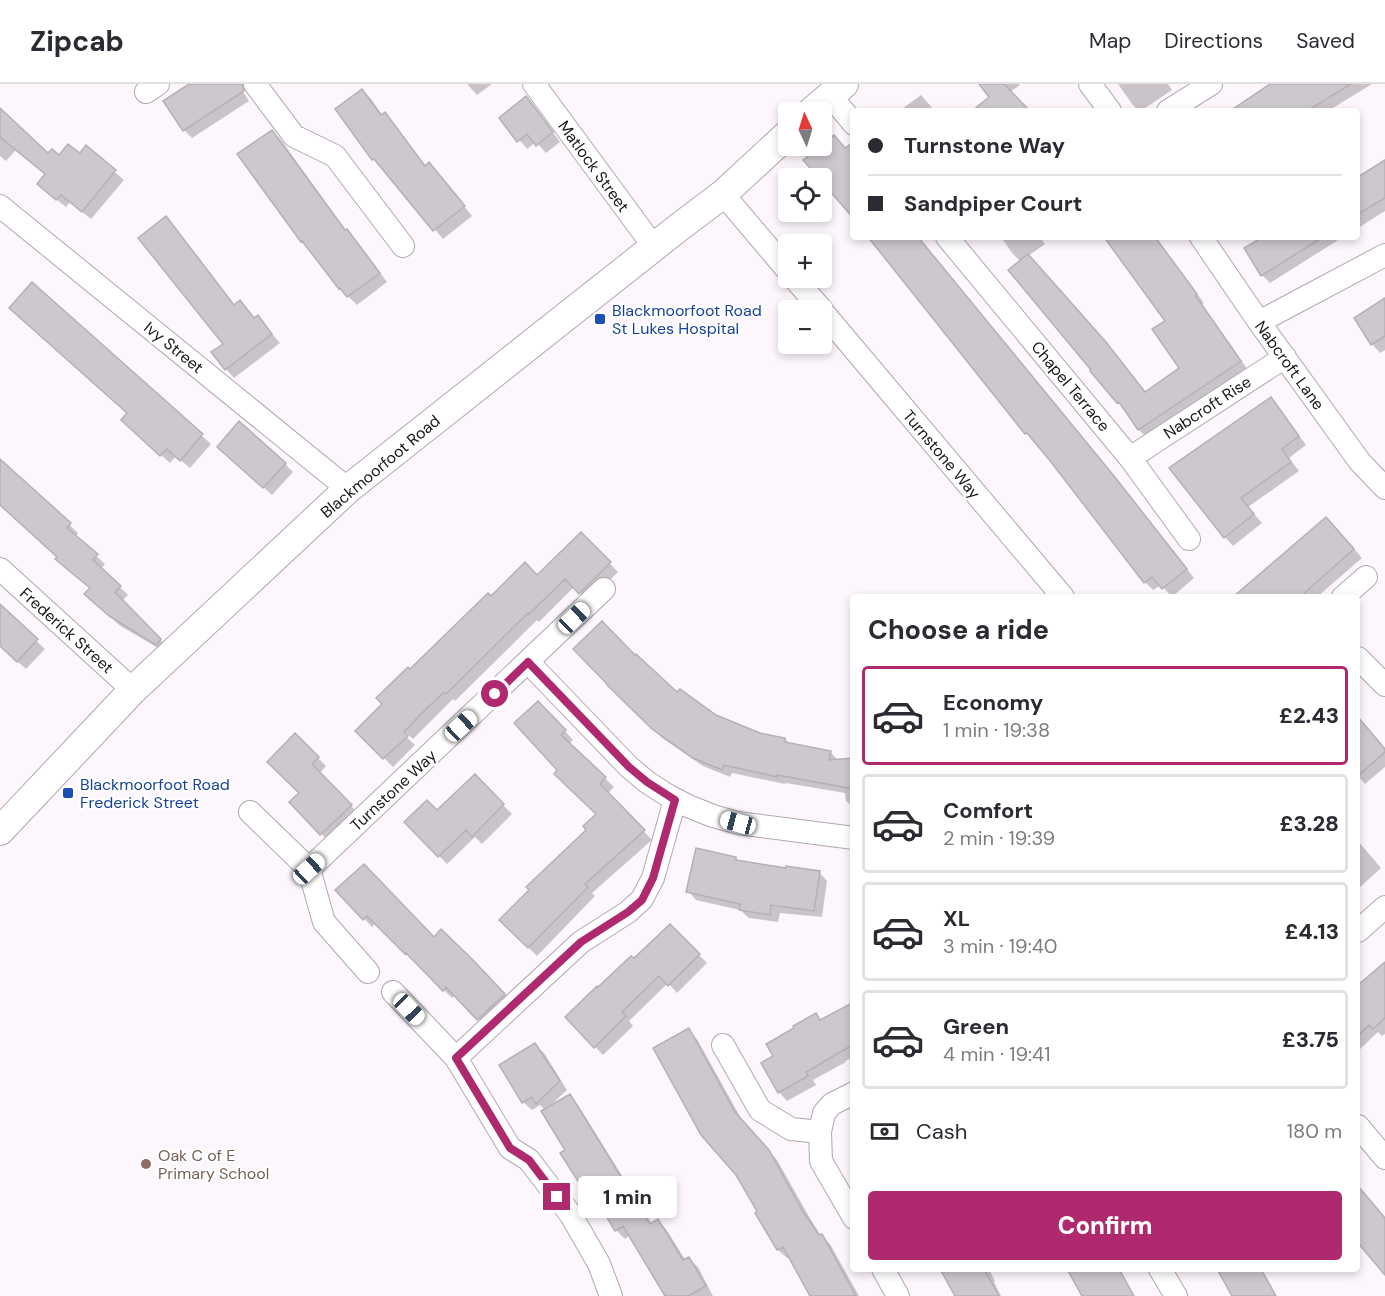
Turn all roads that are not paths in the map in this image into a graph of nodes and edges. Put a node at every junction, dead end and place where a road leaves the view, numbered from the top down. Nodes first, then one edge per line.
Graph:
1 (255, 84) edge
2 (534, 84) edge
3 (1090, 84) edge
4 (1211, 84) edge
5 (828, 97) edge
6 (1108, 108) edge
7 (1173, 108) edge
8 (850, 120) edge
9 (778, 143) edge
10 (723, 194) junction
11 (0, 206) edge
12 (949, 240) edge
13 (1203, 240) edge
14 (403, 246) dead end
15 (654, 247) junction
16 (1385, 255) edge
17 (778, 259) edge
18 (802, 288) edge
19 (813, 300) edge
20 (1260, 322) junction
21 (832, 323) edge
22 (1285, 357) junction
23 (1130, 458) junction
24 (1385, 488) edge
25 (348, 489) junction
26 (1190, 539) dead end
27 (0, 569) edge
28 (1366, 577) dead end
29 (604, 589) dead end
30 (1060, 594) edge
31 (1346, 594) edge
32 (1360, 660) edge
33 (528, 662) junction
34 (1385, 685) edge
35 (133, 690) junction
36 (675, 800) junction
37 (250, 812) dead end
38 (0, 831) edge
39 (850, 837) edge
40 (309, 869) junction
41 (1385, 907) edge
42 (1360, 929) edge
43 (368, 972) dead end
44 (393, 992) dead end
45 (723, 1046) dead end
46 (456, 1058) junction
47 (850, 1095) edge
48 (1360, 1128) edge
49 (820, 1132) junction
50 (1385, 1158) edge
51 (850, 1211) edge
52 (885, 1272) edge
53 (1162, 1272) edge
54 (611, 1296) edge
55 (898, 1296) edge
56 (1176, 1296) edge

1 - 14 street
2 - 15 street, Matlock Street
3 - 6 street
4 - 7 street
5 - 8 street
9 - 10 street, Blackmoorfoot Road
10 - 15 street, Blackmoorfoot Road
10 - 17 street
11 - 25 street, Ivy Street
12 - 23 street, Chapel Terrace
13 - 20 street, Nabcroft Lane
15 - 25 street, Blackmoorfoot Road
16 - 20 street
18 - 19 street, Turnstone Way
20 - 22 street, Nabcroft Lane
21 - 30 street, Turnstone Way
22 - 23 street, Nabcroft Rise
22 - 24 street, Nabcroft Lane
23 - 26 street, Chapel Terrace
25 - 35 street, Blackmoorfoot Road
27 - 35 street, Frederick Street
28 - 31 street
29 - 33 street, Turnstone Way
32 - 34 street
33 - 36 street
33 - 40 street, Turnstone Way
35 - 38 street, Blackmoorfoot Road
36 - 39 street
36 - 46 street
37 - 40 street
40 - 43 street
41 - 42 street
44 - 46 street
45 - 49 street
46 - 54 street
47 - 49 street
48 - 50 street
49 - 51 street
52 - 55 street
53 - 56 street

